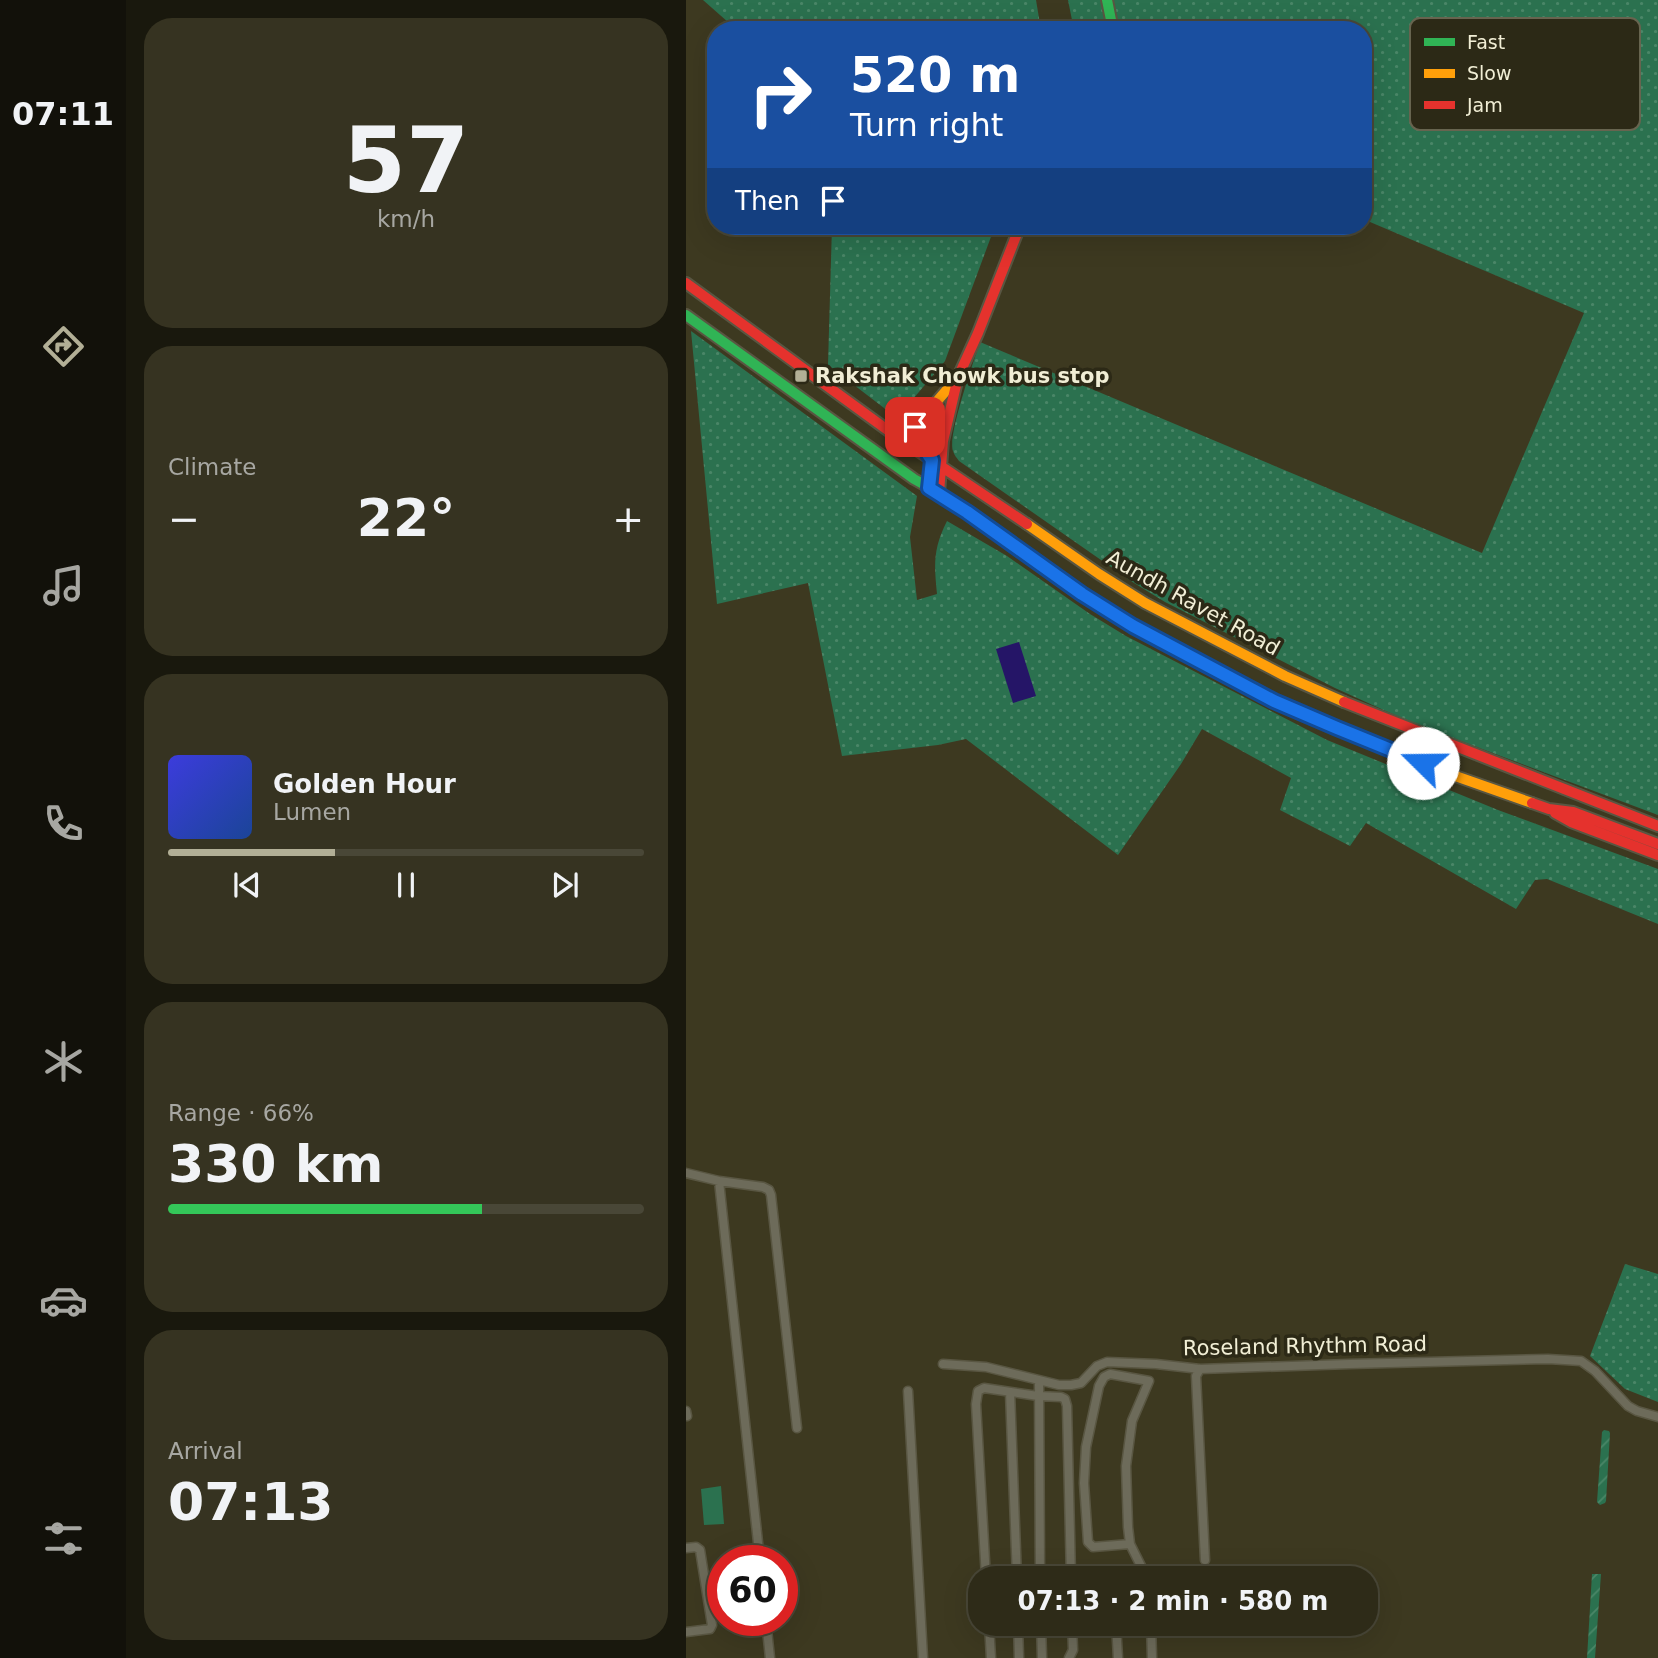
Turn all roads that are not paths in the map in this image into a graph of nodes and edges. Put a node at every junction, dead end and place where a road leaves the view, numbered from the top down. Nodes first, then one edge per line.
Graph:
1 (1107, 0) edge
2 (1111, 21) edge
3 (1016, 235) edge
4 (686, 283) edge
5 (686, 315) edge
6 (958, 377) junction
7 (915, 427) junction
8 (903, 441) junction
9 (932, 460) junction
10 (942, 467) junction
11 (934, 490) junction
12 (1549, 809) junction
13 (1658, 827) edge
14 (1658, 844) edge
15 (1658, 855) edge
16 (686, 1173) edge
17 (719, 1181) junction
18 (943, 1364) dead end
19 (1200, 1369) junction
20 (1039, 1380) junction
21 (908, 1391) dead end
22 (1010, 1392) junction
23 (1038, 1396) junction
24 (1658, 1417) edge
25 (797, 1427) dead end
26 (1130, 1544) junction
27 (758, 1545) edge
28 (686, 1548) edge
29 (1205, 1560) dead end
30 (985, 1566) edge
31 (1017, 1566) edge
32 (1040, 1566) edge
33 (1071, 1566) edge
34 (1141, 1566) edge
35 (686, 1632) edge
36 (768, 1636) edge
37 (990, 1636) edge
38 (1018, 1636) edge
39 (1041, 1636) edge
40 (1072, 1636) edge
41 (1117, 1636) edge
42 (1151, 1636) edge
43 (770, 1658) edge
44 (923, 1658) edge
45 (991, 1658) edge
46 (1019, 1658) edge
47 (1042, 1658) edge
48 (1069, 1658) edge
49 (1118, 1658) edge
50 (1152, 1658) edge

1 - 2 main road
3 - 6 main road
4 - 8 main road, Aundh Ravet Road
5 - 11 main road
6 - 7 main road
6 - 10 main road
7 - 8 main road
7 - 9 main road
8 - 9 main road, Aundh Ravet Road
9 - 10 main road, Aundh Ravet Road
9 - 11 main road
10 - 11 main road
10 - 13 main road, Aundh Ravet Road
11 - 12 main road
12 - 14 main road
12 - 15 main road
16 - 17 street
17 - 25 street
17 - 27 street
18 - 20 street, Roseland Rhythm Road
19 - 20 street, Roseland Rhythm Road
19 - 24 street, Roseland Rhythm Road
19 - 29 street
20 - 23 street
21 - 44 street
22 - 23 street
22 - 30 street
22 - 31 street
23 - 32 street
23 - 33 street
26 - 26 street
26 - 34 street
28 - 35 street
36 - 43 street
37 - 45 street
38 - 46 street
39 - 47 street
40 - 48 street
41 - 49 street
42 - 50 street

